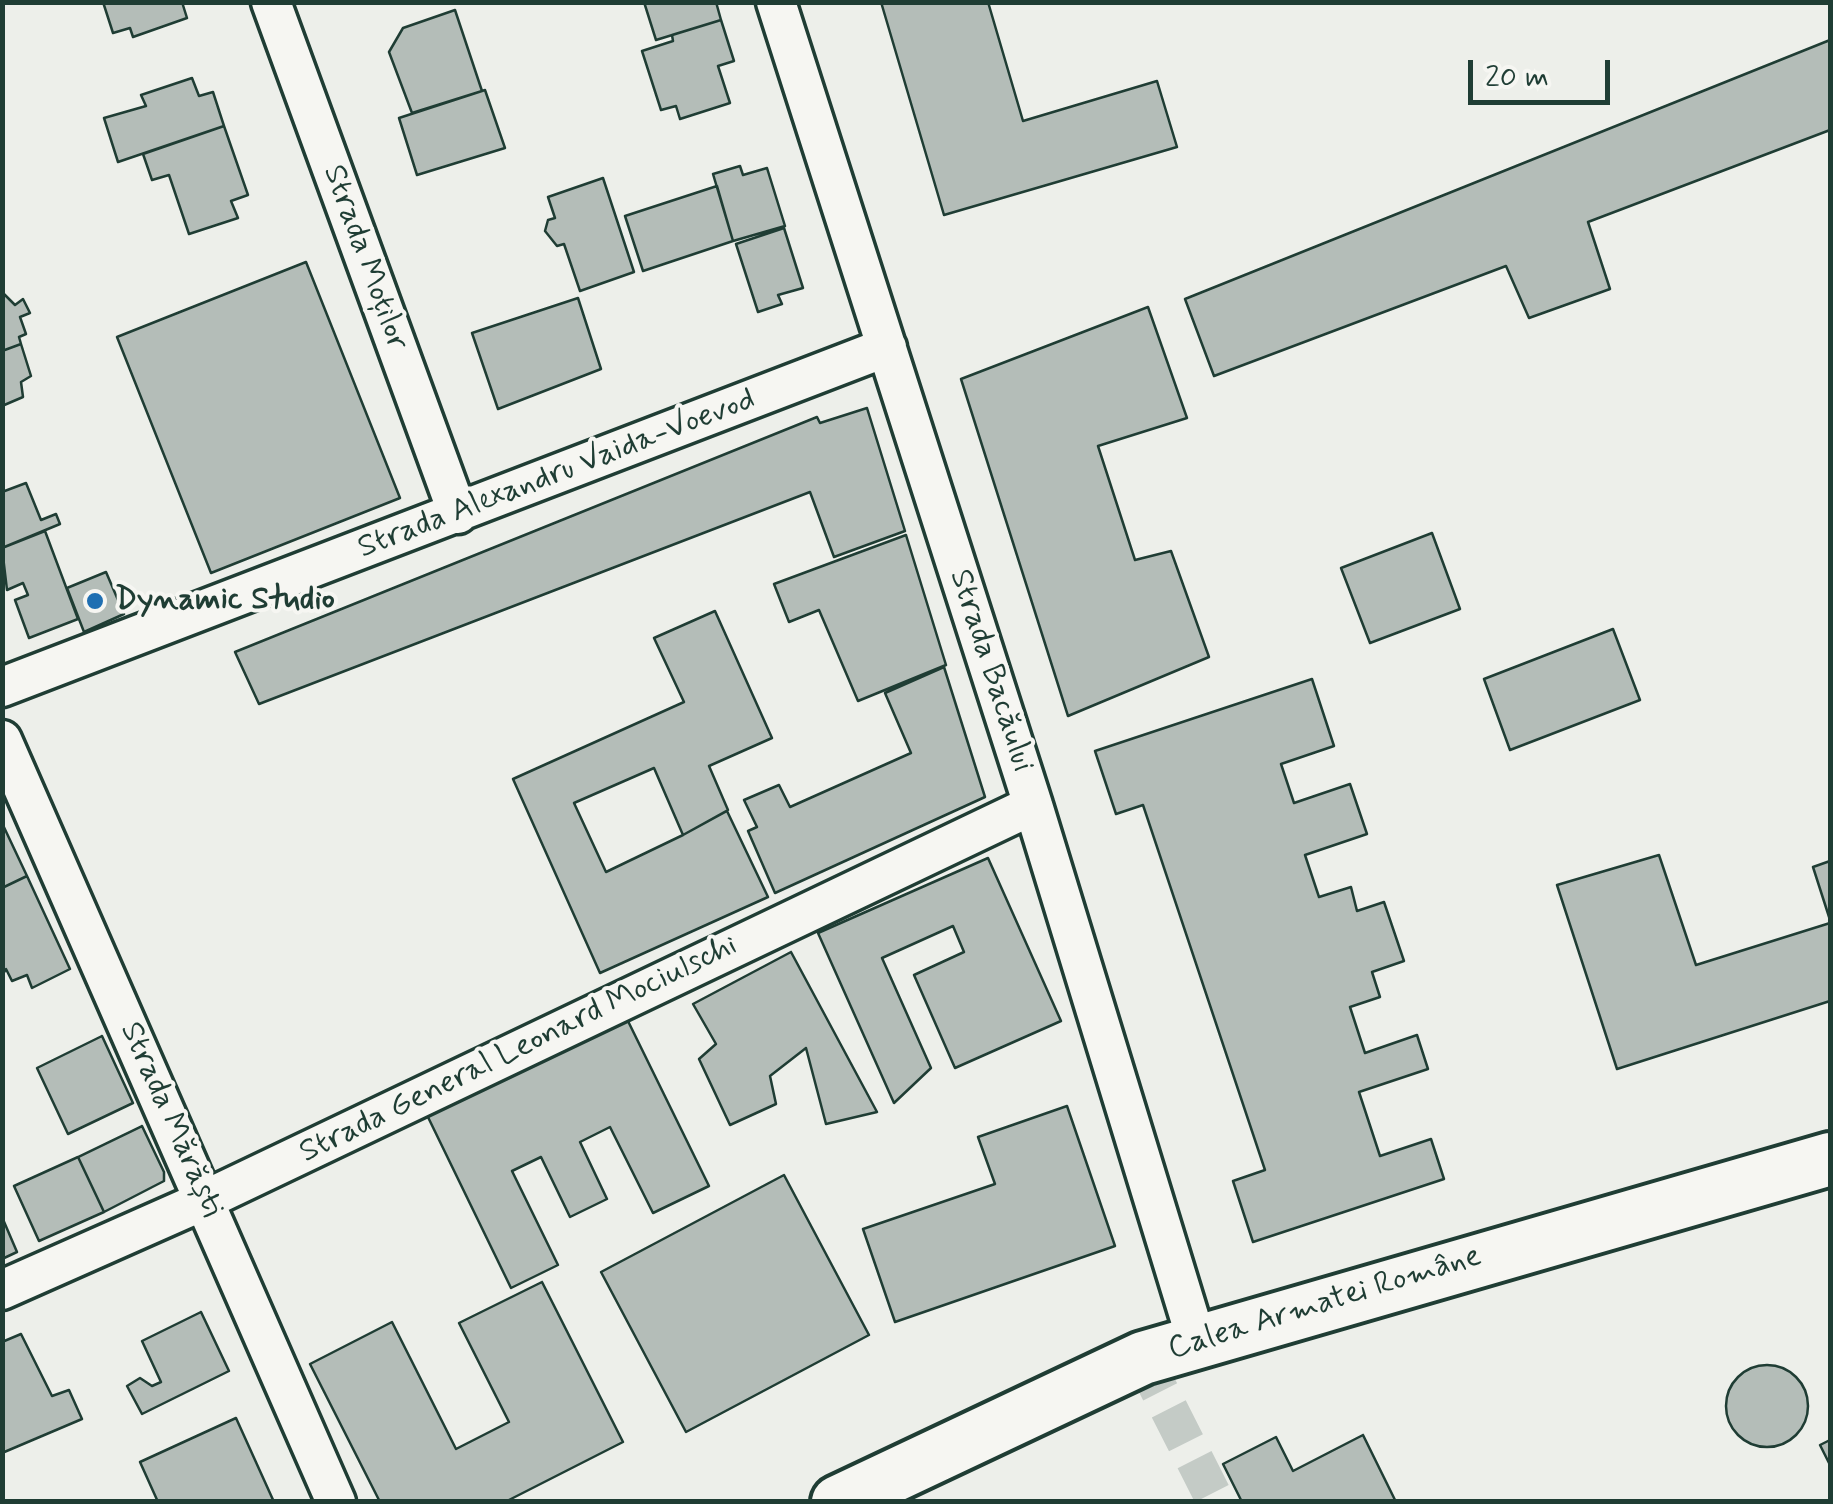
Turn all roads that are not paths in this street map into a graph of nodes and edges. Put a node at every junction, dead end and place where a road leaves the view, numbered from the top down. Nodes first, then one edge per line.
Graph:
1 (271, 2) edge
2 (776, 2) edge
3 (887, 347) junction
4 (458, 514) junction
5 (2, 687) edge
6 (2, 740) edge
7 (1033, 804) junction
8 (1830, 1159) edge
9 (205, 1200) junction
10 (2, 1290) edge
11 (1198, 1342) junction
12 (336, 1502) edge
13 (838, 1502) edge

1 - 4 street, Strada Moților
2 - 3 street, Strada Bacăului
3 - 4 street, Strada Alexandru Vaida-Voevod
3 - 7 street, Strada Bacăului
4 - 5 street, Strada Alexandru Vaida-Voevod
6 - 9 street, Strada Mărăști
7 - 9 street, Strada General Leonard Mociulschi
7 - 11 street, Strada Bacăului
8 - 11 street, Calea Armatei Române
9 - 10 street, Strada General Leonard Mociulschi
9 - 12 street, Strada Mărăști
11 - 13 street, Calea Armatei Române

